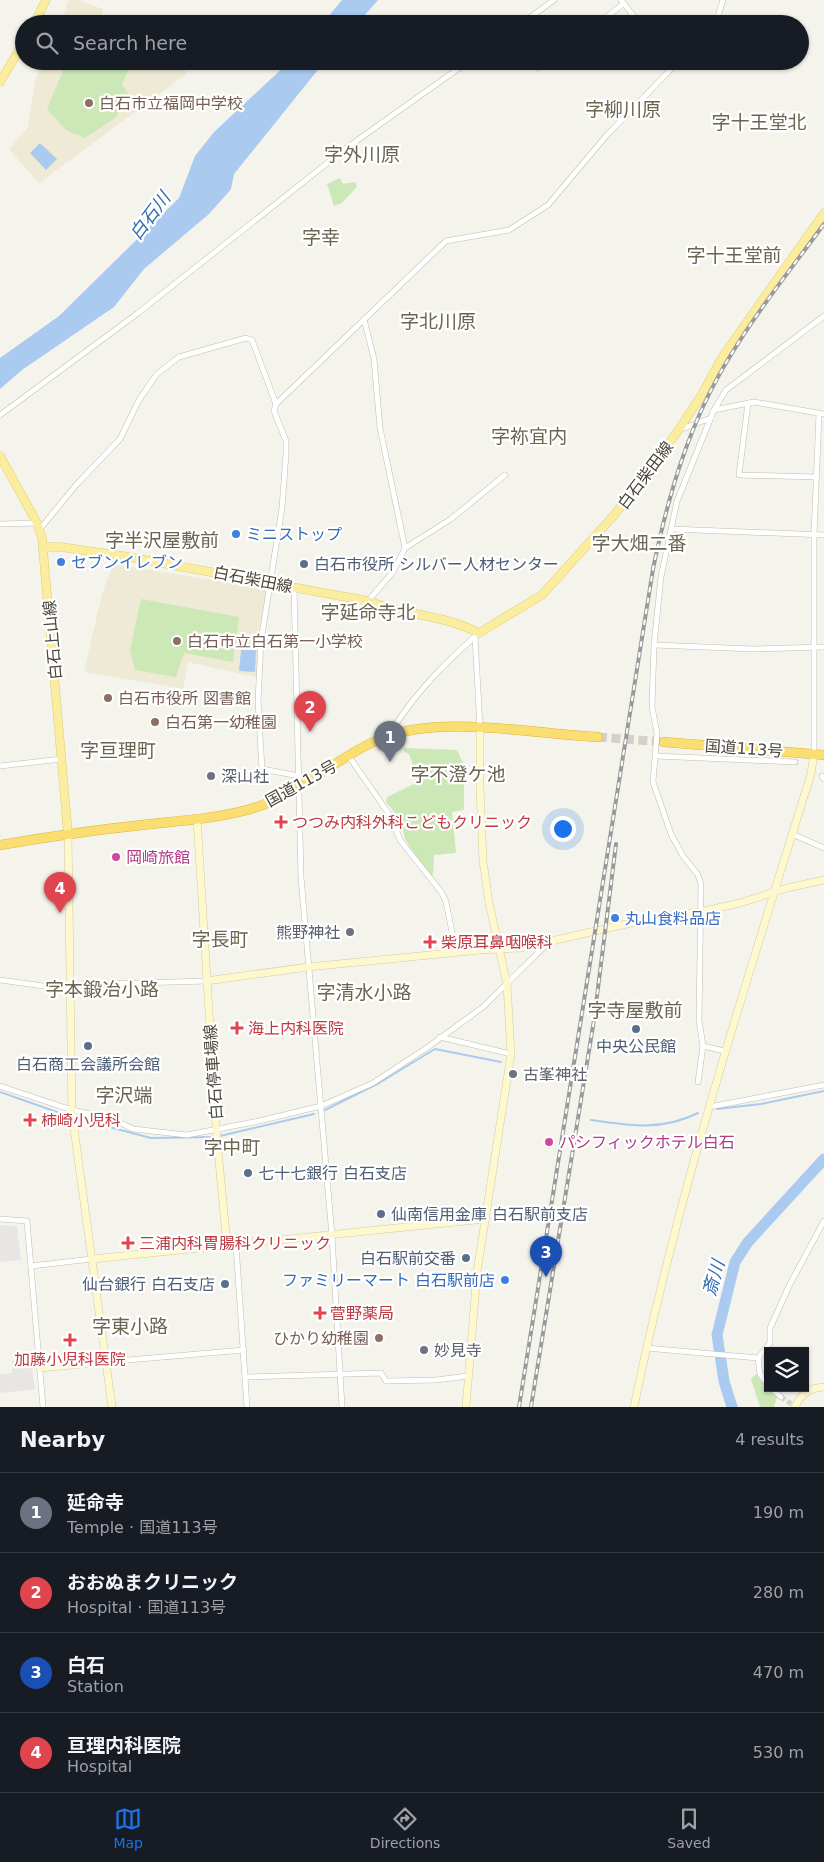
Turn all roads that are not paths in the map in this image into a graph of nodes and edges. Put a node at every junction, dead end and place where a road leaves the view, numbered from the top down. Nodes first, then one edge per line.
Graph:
1 (46, 0) edge
2 (554, 0) edge
3 (723, 0) edge
4 (622, 2) edge
5 (38, 15) edge
6 (533, 15) edge
7 (608, 15) edge
8 (633, 15) edge
9 (718, 15) edge
10 (15, 57) edge
11 (456, 70) edge
12 (668, 70) edge
13 (0, 82) edge
14 (824, 213) edge
15 (824, 316) edge
16 (364, 319) junction
17 (748, 403) junction
18 (276, 404) junction
19 (714, 410) junction
20 (821, 414) edge
21 (0, 415) edge
22 (711, 418) junction
23 (678, 431) junction
24 (0, 456) edge
25 (505, 475) dead end
26 (816, 477) junction
27 (0, 524) edge
28 (38, 526) junction
29 (672, 529) junction
30 (814, 535) junction
31 (824, 535) edge
32 (43, 547) junction
33 (404, 548) junction
34 (270, 583) junction
35 (294, 587) junction
36 (368, 601) junction
37 (477, 635) junction
38 (654, 645) junction
39 (816, 647) junction
40 (824, 647) edge
41 (480, 728) junction
42 (395, 733) junction
43 (598, 737) tunnel mouth
44 (664, 742) tunnel mouth
45 (814, 754) junction
46 (824, 755) edge
47 (348, 756) junction
48 (656, 756) junction
49 (62, 759) junction
50 (795, 762) dead end
51 (0, 766) edge
52 (299, 776) junction
53 (299, 787) junction
54 (197, 819) junction
55 (68, 834) junction
56 (792, 834) junction
57 (0, 845) edge
58 (824, 848) edge
59 (824, 880) edge
60 (774, 892) junction
61 (700, 912) junction
62 (549, 942) junction
63 (501, 949) junction
64 (456, 952) junction
65 (308, 967) junction
66 (0, 980) edge
67 (206, 981) junction
68 (507, 984) junction
69 (71, 988) junction
70 (440, 1037) junction
71 (703, 1046) junction
72 (724, 1051) junction
73 (510, 1054) junction
74 (698, 1082) dead end
75 (824, 1085) edge
76 (0, 1086) edge
77 (320, 1106) junction
78 (709, 1107) junction
79 (72, 1115) junction
80 (217, 1134) junction
81 (0, 1219) edge
82 (485, 1219) junction
83 (824, 1221) edge
84 (332, 1236) junction
85 (227, 1245) junction
86 (236, 1245) junction
87 (92, 1259) junction
88 (31, 1266) junction
89 (646, 1348) junction
90 (244, 1350) junction
91 (758, 1358) junction
92 (106, 1362) junction
93 (40, 1368) junction
94 (340, 1374) junction
95 (468, 1376) junction
96 (245, 1377) junction
97 (764, 1380) edge
98 (824, 1386) edge
99 (775, 1392) edge
100 (781, 1397) tunnel mouth
101 (43, 1407) edge
102 (112, 1407) edge
103 (247, 1407) edge
104 (342, 1407) edge
105 (466, 1407) edge
106 (634, 1407) edge
107 (795, 1407) edge

1 - 5 main road
2 - 6 street
3 - 9 street
4 - 7 street
4 - 8 street
10 - 13 main road
11 - 21 street
12 - 16 street
14 - 23 main road, 白石柴田線
15 - 19 street
16 - 18 street
16 - 33 street
17 - 19 street
17 - 20 street
17 - 26 street
18 - 28 street
18 - 34 street
19 - 22 street
20 - 26 street
22 - 23 street
22 - 29 street
23 - 37 main road, 白石柴田線
24 - 28 main road, 白石上山線
25 - 33 street
26 - 30 street
27 - 28 street
28 - 32 main road, 白石上山線
29 - 30 street
29 - 38 street
30 - 31 street
30 - 39 street
32 - 34 main road, 白石柴田線
32 - 49 main road, 白石上山線
33 - 36 street
34 - 35 main road, 白石柴田線
34 - 52 street
35 - 36 main road, 白石柴田線
35 - 52 street
36 - 37 main road, 白石柴田線
37 - 41 street
37 - 42 street
38 - 39 street
38 - 48 street
39 - 40 street
39 - 45 street
41 - 42 highway, 国道113号
41 - 43 highway, 国道113号
41 - 63 street
42 - 47 highway, 国道113号
44 - 45 highway, 国道113号
45 - 46 highway, 国道113号
45 - 56 street
47 - 53 highway, 国道113号
47 - 64 street
48 - 50 street
48 - 61 street
49 - 51 street
49 - 55 main road, 白石上山線
52 - 53 street
53 - 54 highway, 国道113号
53 - 65 street
54 - 55 highway, 国道113号
54 - 67 street, 白石停車場線
55 - 57 highway, 国道113号
55 - 69 street
56 - 58 street
56 - 60 street
59 - 60 street
60 - 61 street
60 - 72 street
61 - 62 street
61 - 71 street
62 - 63 street
62 - 68 street
63 - 64 street
63 - 68 street
64 - 65 street
65 - 67 street
65 - 77 street
66 - 69 street
67 - 69 street
67 - 80 street, 白石停車場線
68 - 70 street
68 - 73 street
69 - 79 street
70 - 73 street
70 - 77 street
71 - 72 street
71 - 74 street
72 - 78 street
73 - 82 street
75 - 78 street
76 - 79 street
77 - 80 street
77 - 84 street
78 - 89 street
79 - 80 street
79 - 87 street
80 - 85 street, 白石停車場線
81 - 88 street
82 - 84 street
82 - 95 street
83 - 91 street
84 - 86 street
84 - 94 street
85 - 86 street
85 - 87 street
86 - 90 street
87 - 88 street
87 - 92 street
88 - 93 street
89 - 91 street
89 - 106 street
90 - 92 street
90 - 96 street
91 - 97 street
92 - 93 street
92 - 102 street
93 - 101 street
94 - 95 street
94 - 96 street
94 - 104 street
95 - 105 street
96 - 103 street
98 - 107 street
99 - 100 street

